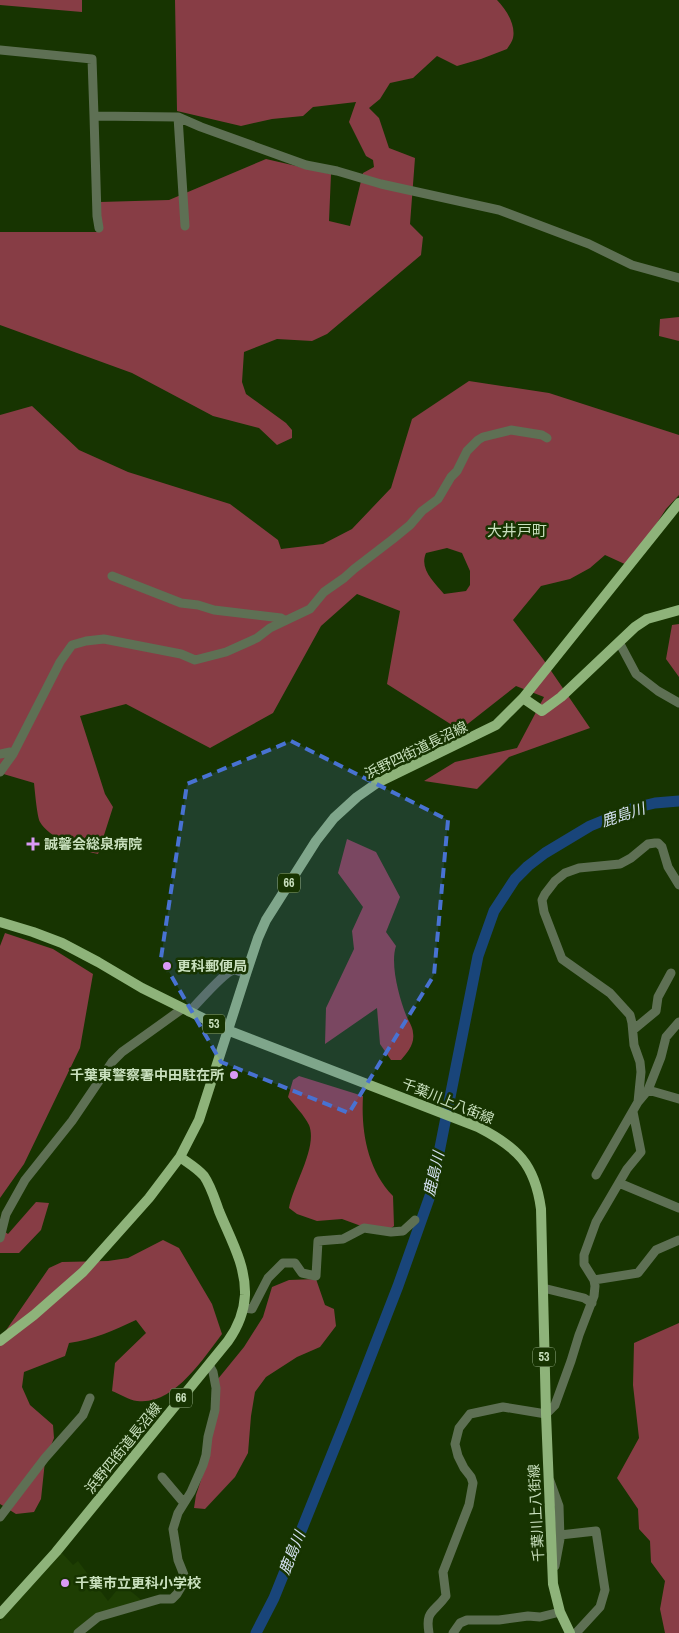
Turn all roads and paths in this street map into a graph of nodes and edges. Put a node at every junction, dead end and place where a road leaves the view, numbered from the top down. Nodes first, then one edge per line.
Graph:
1 (0, 50) edge
2 (94, 116) junction
3 (178, 117) junction
4 (185, 226) dead end
5 (99, 228) dead end
6 (679, 278) edge
7 (547, 438) dead end
8 (679, 503) edge
9 (112, 576) dead end
10 (679, 610) edge
11 (284, 620) junction
12 (618, 642) junction
13 (523, 698) junction
14 (679, 703) edge
15 (0, 754) edge
16 (13, 754) junction
17 (0, 772) edge
18 (679, 885) edge
19 (0, 922) edge
20 (671, 973) dead end
21 (246, 974) junction
22 (186, 1010) junction
23 (679, 1022) edge
24 (227, 1030) junction
25 (633, 1030) junction
26 (648, 1090) junction
27 (679, 1099) edge
28 (638, 1102) junction
29 (633, 1112) junction
30 (180, 1157) junction
31 (596, 1175) dead end
32 (619, 1183) junction
33 (679, 1208) edge
34 (415, 1220) dead end
35 (0, 1238) edge
36 (679, 1240) edge
37 (594, 1280) junction
38 (543, 1288) junction
39 (592, 1303) junction
40 (244, 1308) junction
41 (0, 1341) edge
42 (209, 1365) junction
43 (90, 1398) dead end
44 (546, 1414) junction
45 (548, 1476) junction
46 (162, 1477) dead end
47 (184, 1503) junction
48 (0, 1517) edge
49 (560, 1534) junction
50 (553, 1576) junction
51 (560, 1612) junction
52 (0, 1614) edge
53 (78, 1633) edge
54 (429, 1633) edge
55 (453, 1633) edge
56 (570, 1633) edge
57 (576, 1633) edge

1 - 2 street
2 - 3 street
2 - 5 street
3 - 4 street
3 - 6 street
7 - 11 street
8 - 13 main road, 浜野四街道長沼線 / 66
9 - 11 street
10 - 12 main road
11 - 16 street
12 - 13 main road
12 - 14 street
13 - 21 main road, 浜野四街道長沼線 / 66
15 - 16 street
16 - 17 street
18 - 25 street
19 - 22 main road, 千葉川上八街線 / 53
20 - 25 street
21 - 22 street
21 - 24 main road, 浜野四街道長沼線 / 66
22 - 24 main road, 千葉川上八街線 / 53
22 - 35 street
23 - 26 street
24 - 30 main road, 浜野四街道長沼線 / 66
24 - 38 main road, 千葉川上八街線 / 53
25 - 28 street
26 - 27 street
26 - 28 street
28 - 29 street
29 - 31 street
29 - 32 street
30 - 40 main road, 浜野四街道長沼線 / 66
30 - 41 main road, 浜野四街道長沼線 / 66
32 - 33 street
32 - 37 street
34 - 40 street
36 - 37 street
37 - 39 street
38 - 39 street
38 - 44 main road, 千葉川上八街線 / 53
39 - 44 street
40 - 42 main road, 浜野四街道長沼線 / 66
42 - 47 street
42 - 52 main road, 浜野四街道長沼線 / 66
43 - 48 street
44 - 45 main road, 千葉川上八街線 / 53
44 - 54 street
45 - 49 street
45 - 50 main road, 千葉川上八街線 / 53
46 - 47 street
47 - 53 street
49 - 50 street
49 - 57 street
50 - 51 main road, 千葉川上八街線 / 53
51 - 55 street
51 - 56 main road, 千葉川上八街線 / 53

